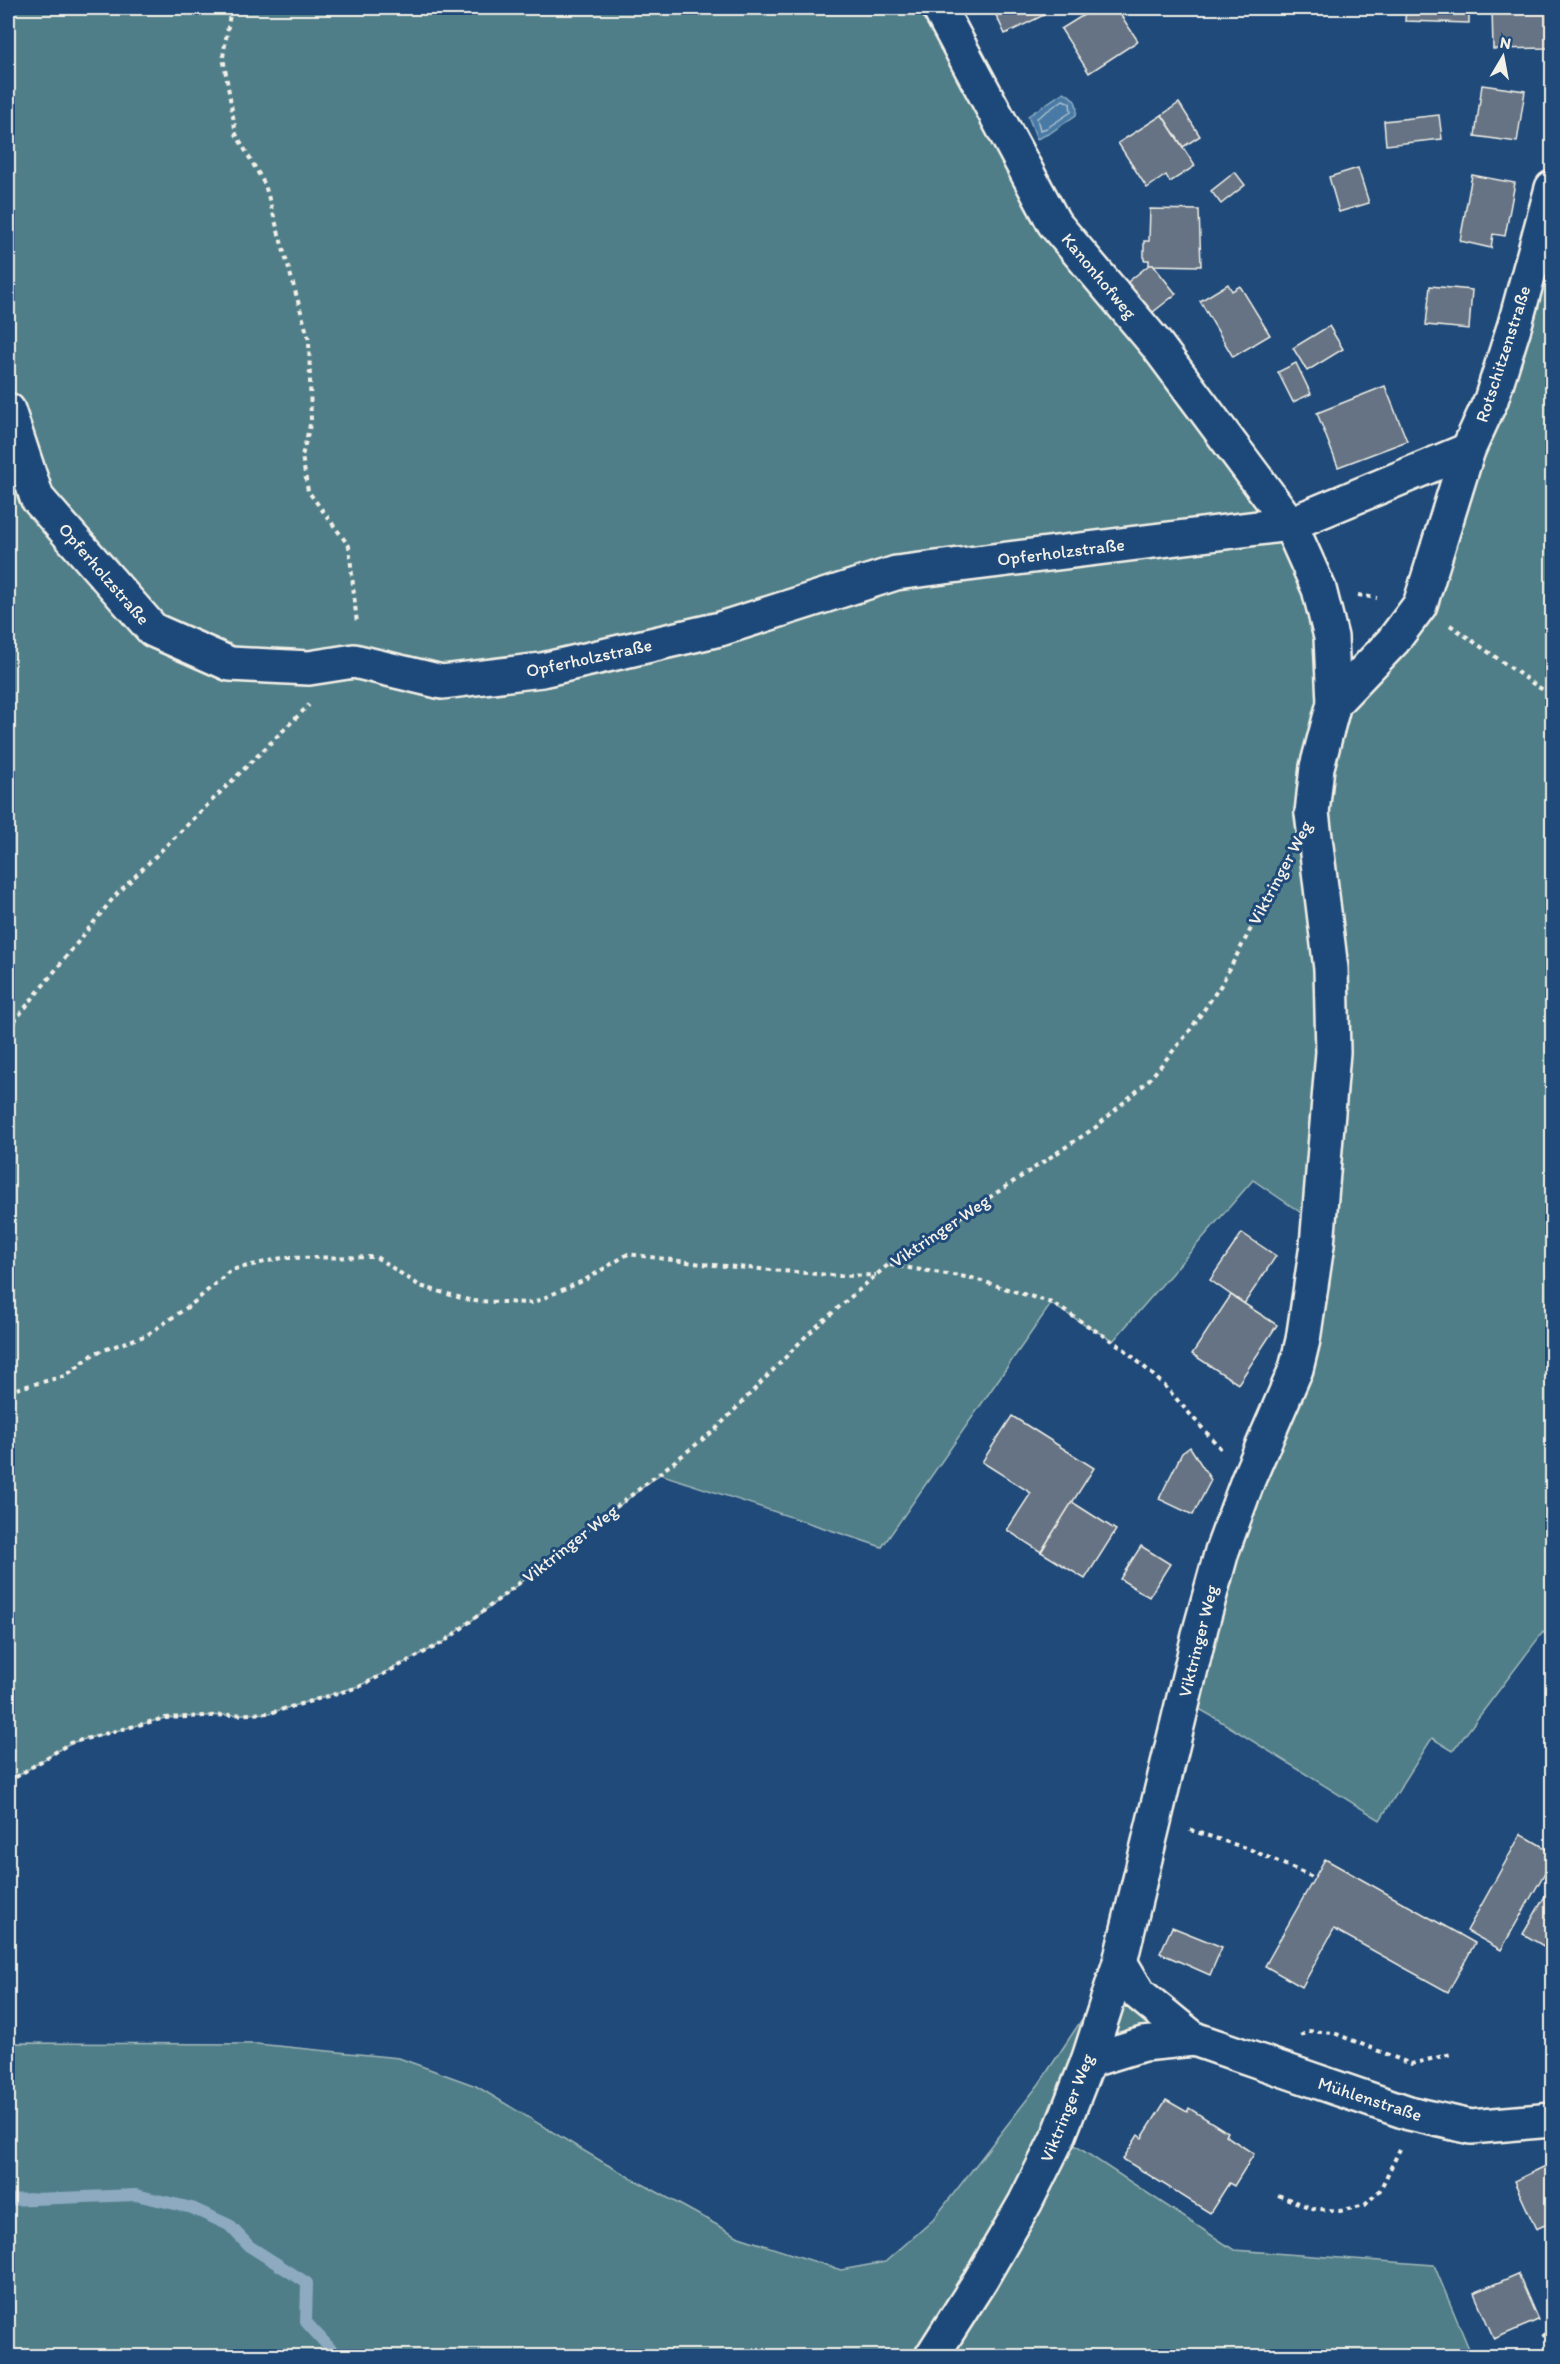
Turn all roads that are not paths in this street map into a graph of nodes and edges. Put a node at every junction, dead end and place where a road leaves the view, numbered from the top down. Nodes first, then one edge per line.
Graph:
1 (939, 8) edge
2 (1552, 188) edge
3 (8, 410) edge
4 (1468, 450) junction
5 (1290, 524) junction
6 (1334, 703) junction
7 (1312, 813) joint
8 (1120, 1962) junction
9 (1194, 2039) junction
10 (1088, 2061) junction
11 (1552, 2120) edge
12 (932, 2356) edge

1 - 5 street, Kanonhofweg
2 - 4 street, Rotschitzenstraße
3 - 5 street, Opferholzstraße
4 - 5 street
4 - 6 street, Kanonhofweg
5 - 6 street, Kanonhofweg
6 - 7 street, Kanonhofweg
7 - 8 street, Viktringer Weg
8 - 9 street, Mühlenstraße
8 - 10 street, Viktringer Weg
9 - 10 street, Mühlenstraße
9 - 11 street, Mühlenstraße
10 - 12 street, Viktringer Weg

